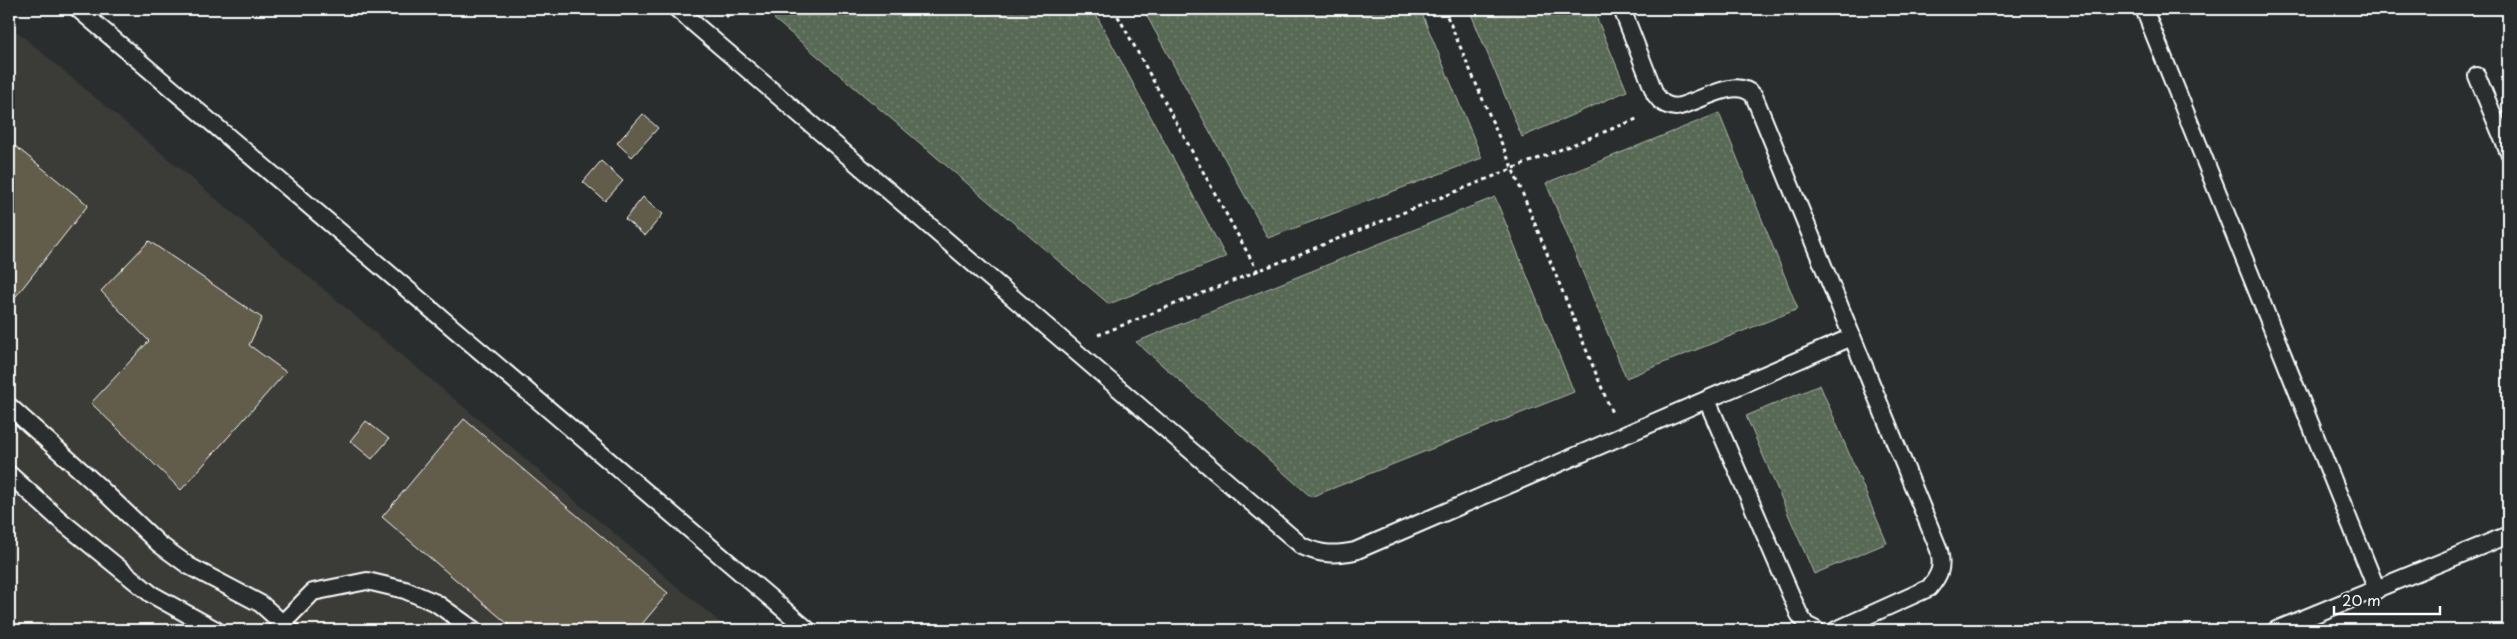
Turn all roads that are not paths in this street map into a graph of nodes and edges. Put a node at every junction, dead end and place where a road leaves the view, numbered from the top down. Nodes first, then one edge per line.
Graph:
1 (78, 9) edge
2 (677, 9) edge
3 (1622, 9) edge
4 (2144, 9) edge
5 (2477, 76) dead end
6 (2508, 151) edge
7 (1852, 337) junction
8 (1707, 400) junction
9 (9, 406) edge
10 (9, 474) edge
11 (2508, 535) edge
12 (2376, 590) junction
13 (282, 628) edge
14 (216, 630) edge
15 (474, 630) edge
16 (808, 630) edge
17 (1816, 630) edge
18 (1836, 630) edge
19 (2276, 630) edge

1 - 16 lane
2 - 8 lane
3 - 7 lane
4 - 12 lane
5 - 6 lane
7 - 8 lane
7 - 18 lane
8 - 17 lane
9 - 13 lane
10 - 14 lane
11 - 12 lane
12 - 19 lane
13 - 15 lane

